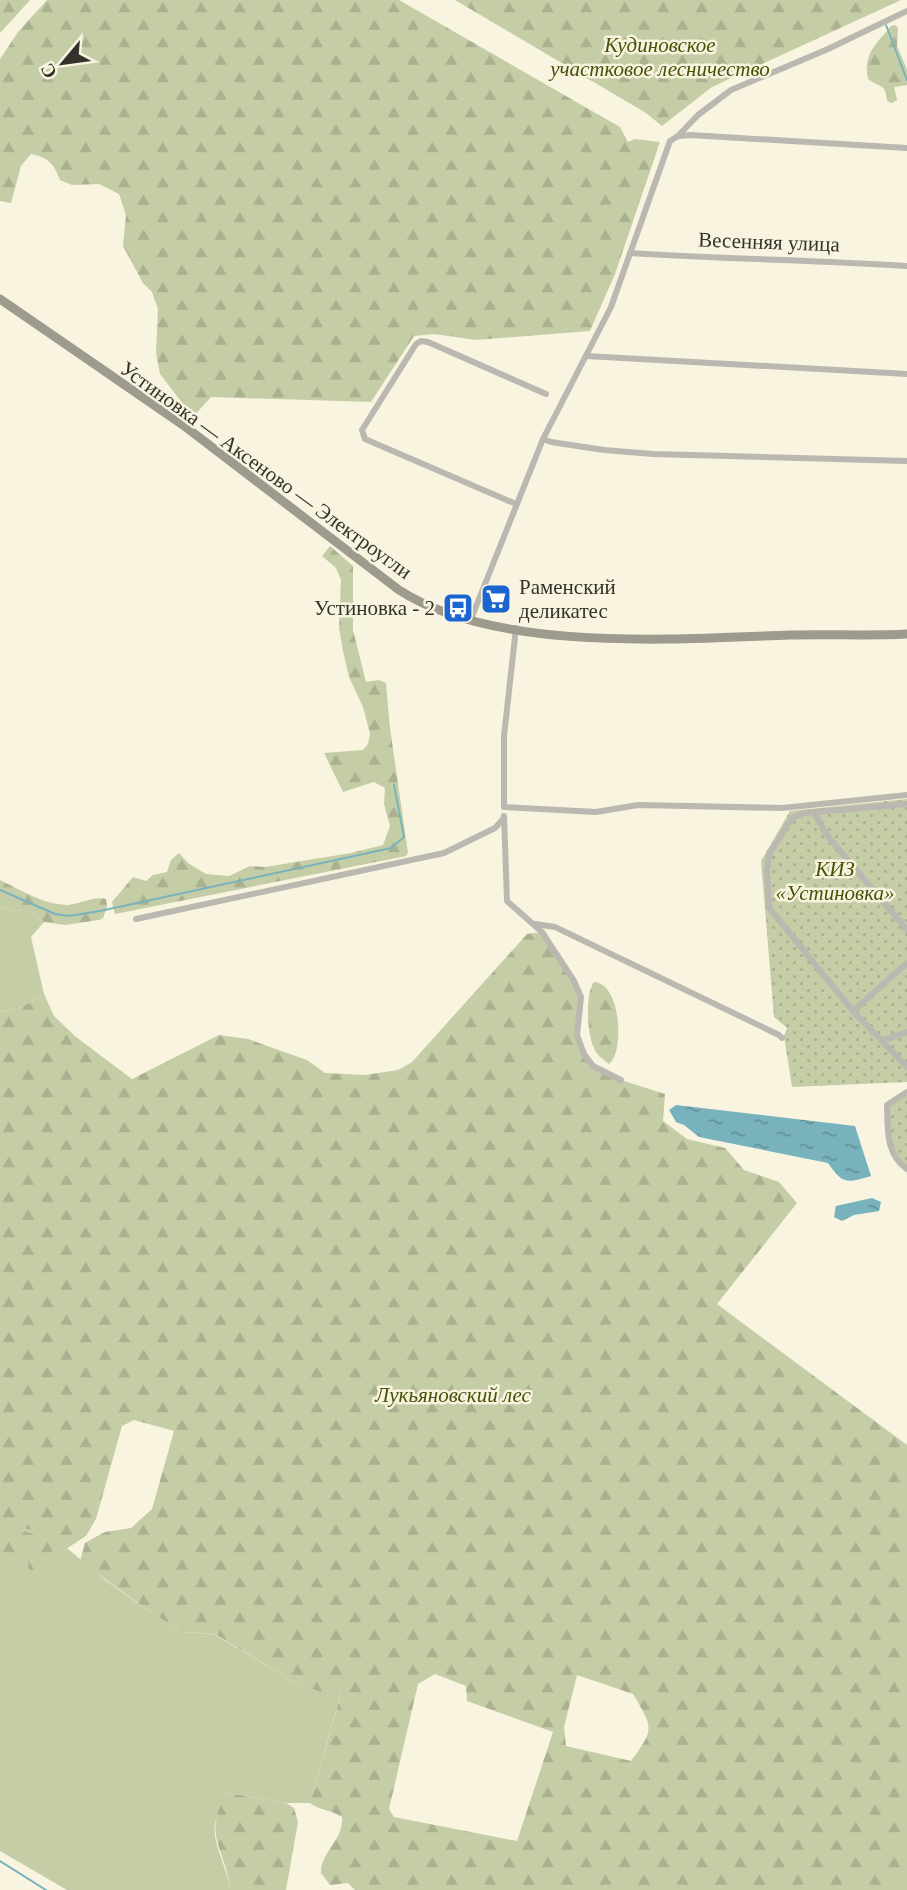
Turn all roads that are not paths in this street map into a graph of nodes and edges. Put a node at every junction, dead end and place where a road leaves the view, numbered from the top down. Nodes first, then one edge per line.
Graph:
1 (907, 11) edge
2 (678, 136) junction
3 (907, 148) edge
4 (630, 253) junction
5 (907, 266) edge
6 (0, 299) edge
7 (586, 356) junction
8 (907, 374) edge
9 (545, 394) dead end
10 (543, 439) junction
11 (907, 461) edge
12 (516, 504) junction
13 (471, 620) junction
14 (516, 628) junction
15 (907, 635) edge
16 (907, 795) edge
17 (907, 804) edge
18 (504, 807) junction
19 (814, 812) junction
20 (504, 818) junction
21 (136, 919) dead end
22 (533, 924) junction
23 (907, 930) edge
24 (907, 963) edge
25 (853, 1011) junction
26 (907, 1031) edge
27 (782, 1038) dead end
28 (881, 1041) junction
29 (907, 1067) edge
30 (621, 1080) dead end
31 (907, 1092) edge
32 (907, 1169) edge

1 - 2 street
2 - 3 street
2 - 4 street
4 - 5 street, Весенняя улица
4 - 7 street
6 - 13 main road, Устиновка — Аксеново — Электроугли
7 - 8 street
7 - 10 street
9 - 12 street
10 - 11 street
10 - 12 street
12 - 13 street
13 - 14 main road, Устиновка — Аксеново — Электроугли
14 - 15 main road, Устиновка — Аксеново — Электроугли
14 - 18 street
16 - 18 street
17 - 19 street
18 - 20 street
19 - 23 street
19 - 25 street
20 - 21 street
20 - 22 street
22 - 27 street
22 - 30 street
24 - 25 street
25 - 28 street
26 - 28 street
28 - 29 street
31 - 32 street

